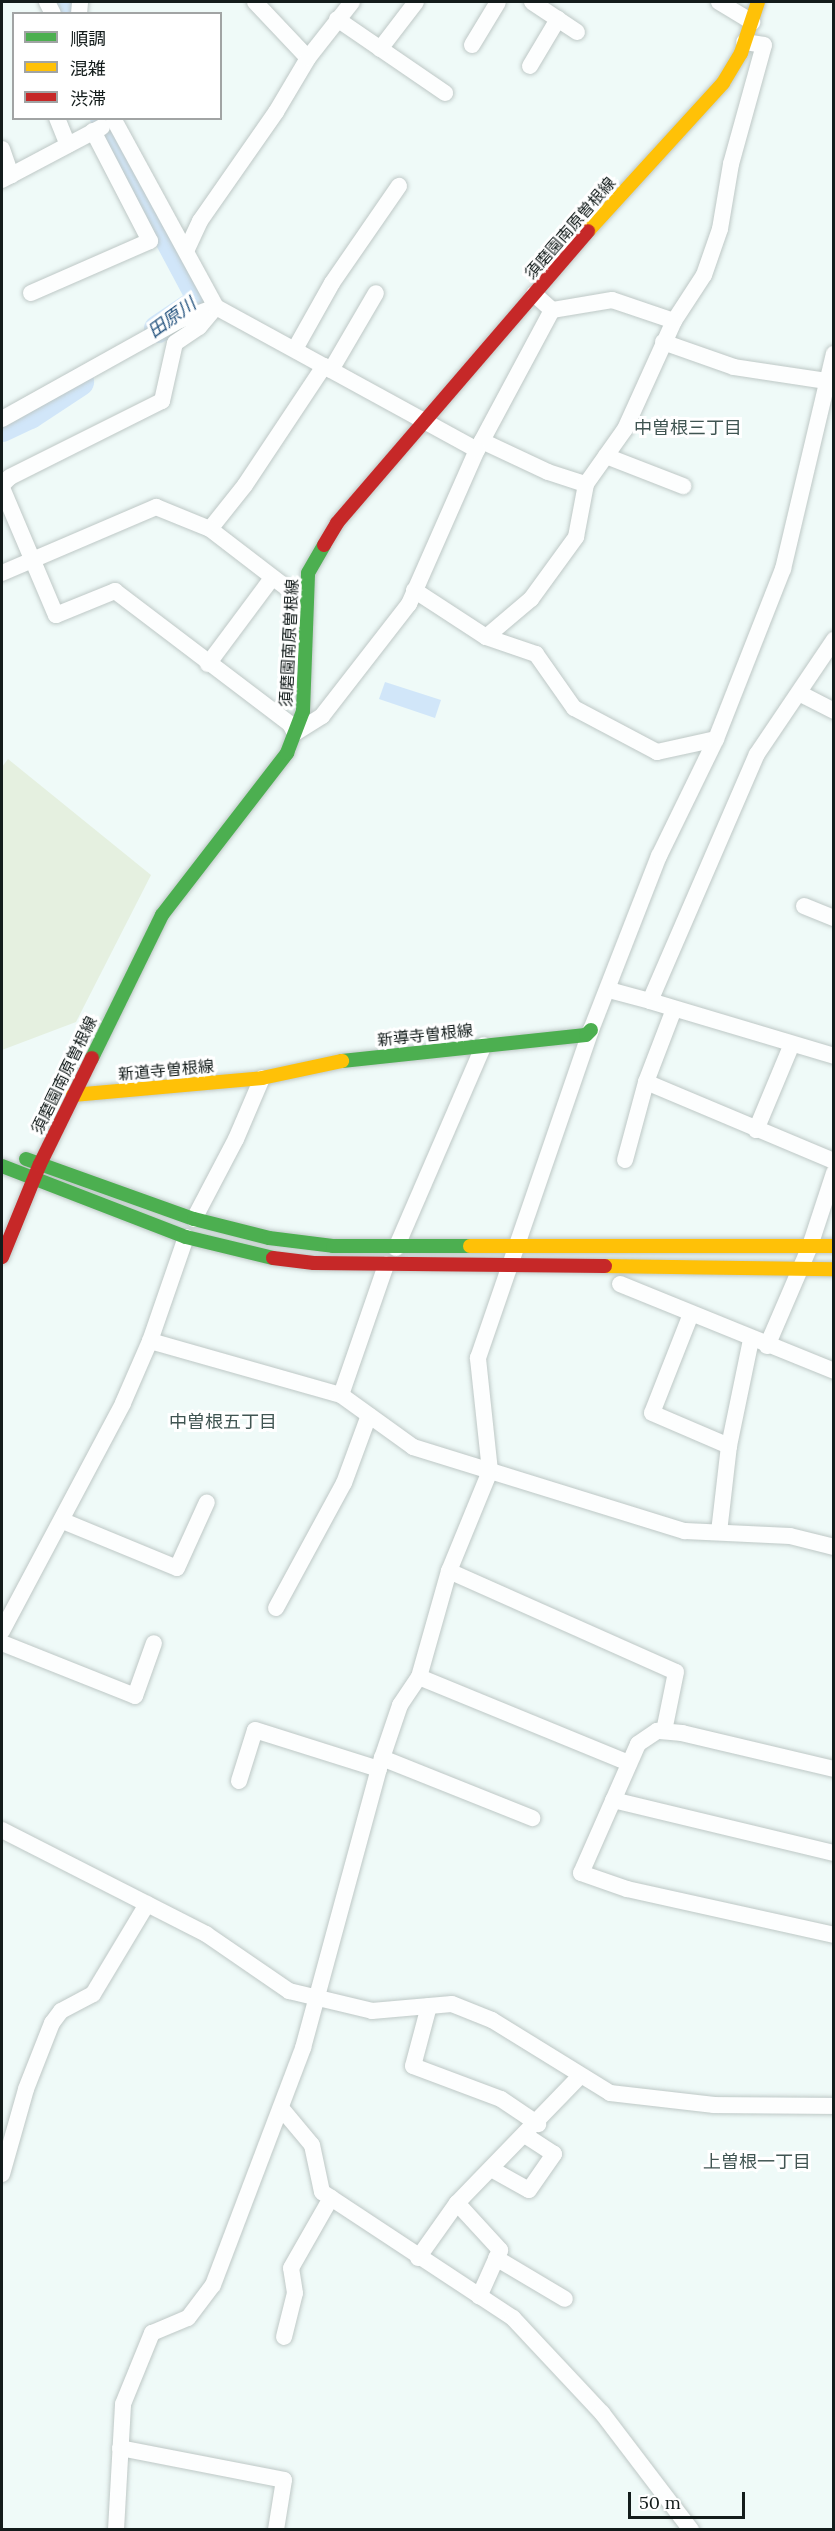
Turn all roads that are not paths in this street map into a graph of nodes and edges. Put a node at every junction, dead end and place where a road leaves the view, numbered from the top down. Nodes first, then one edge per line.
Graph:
1 (255, 2) edge
2 (352, 2) edge
3 (416, 2) edge
4 (498, 2) edge
5 (531, 2) edge
6 (719, 2) edge
7 (758, 2) edge
8 (337, 19) junction
9 (558, 19) junction
10 (752, 22) junction
11 (577, 32) dead end
12 (744, 42) junction
13 (471, 45) dead end
14 (380, 48) junction
15 (308, 58) junction
16 (530, 66) dead end
17 (445, 93) dead end
18 (58, 120) edge
19 (113, 120) edge
20 (93, 131) junction
21 (68, 145) junction
22 (2, 149) edge
23 (6, 178) edge
24 (399, 186) dead end
25 (174, 227) junction
26 (150, 241) junction
27 (188, 249) junction
28 (31, 293) dead end
29 (376, 293) dead end
30 (534, 294) junction
31 (216, 307) junction
32 (552, 310) junction
33 (674, 321) junction
34 (663, 342) junction
35 (295, 349) junction
36 (834, 354) edge
37 (328, 368) junction
38 (826, 381) junction
39 (2, 419) edge
40 (425, 424) junction
41 (480, 446) junction
42 (606, 456) junction
43 (586, 484) junction
44 (2, 486) edge
45 (683, 486) dead end
46 (210, 530) junction
47 (30, 560) junction
48 (2, 573) edge
49 (272, 578) junction
50 (414, 590) junction
51 (305, 602) junction
52 (486, 637) junction
53 (834, 640) edge
54 (208, 664) junction
55 (801, 694) junction
56 (834, 711) edge
57 (295, 733) junction
58 (716, 739) junction
59 (804, 906) dead end
60 (834, 918) edge
61 (609, 990) junction
62 (650, 1001) junction
63 (674, 1009) junction
64 (591, 1030) junction
65 (792, 1044) junction
66 (484, 1045) junction
67 (834, 1056) edge
68 (262, 1078) junction
69 (646, 1082) junction
70 (73, 1095) junction
71 (756, 1130) junction
72 (2, 1151) edge
73 (625, 1160) dead end
74 (834, 1161) edge
75 (40, 1164) junction
76 (2, 1166) edge
77 (834, 1173) edge
78 (34, 1179) junction
79 (194, 1219) junction
80 (186, 1237) junction
81 (516, 1244) junction
82 (810, 1246) junction
83 (834, 1246) edge
84 (396, 1248) junction
85 (2, 1257) edge
86 (386, 1264) junction
87 (510, 1264) junction
88 (799, 1268) junction
89 (834, 1269) edge
90 (620, 1284) dead end
91 (691, 1314) junction
92 (751, 1340) junction
93 (150, 1341) junction
94 (767, 1346) junction
95 (834, 1371) edge
96 (340, 1395) junction
97 (369, 1415) junction
98 (729, 1446) junction
99 (490, 1471) junction
100 (207, 1502) dead end
101 (63, 1521) junction
102 (719, 1532) junction
103 (834, 1547) edge
104 (449, 1571) junction
105 (276, 1608) dead end
106 (2, 1632) edge
107 (2, 1643) edge
108 (154, 1643) dead end
109 (419, 1677) junction
110 (664, 1731) junction
111 (380, 1763) junction
112 (629, 1763) junction
113 (834, 1769) edge
114 (239, 1781) dead end
115 (613, 1800) junction
116 (532, 1818) dead end
117 (2, 1830) edge
118 (834, 1853) edge
119 (147, 1904) junction
120 (834, 1935) edge
121 (315, 1999) junction
122 (429, 2006) junction
123 (580, 2076) junction
124 (834, 2106) edge
125 (281, 2108) junction
126 (538, 2124) junction
127 (526, 2136) junction
128 (493, 2170) junction
129 (2, 2174) edge
130 (331, 2198) junction
131 (457, 2203) junction
132 (418, 2258) junction
133 (496, 2259) junction
134 (479, 2297) junction
135 (565, 2299) dead end
136 (284, 2337) dead end
137 (120, 2448) junction
138 (116, 2529) edge
139 (276, 2529) edge
140 (691, 2529) edge

1 - 15 street
2 - 8 street
3 - 14 street
4 - 13 street
5 - 9 street
6 - 10 street
7 - 10 main road, 須磨園南原曽根線
8 - 14 street
8 - 15 street
9 - 11 street
9 - 16 street
10 - 12 main road, 須磨園南原曽根線
12 - 30 main road, 須磨園南原曽根線
12 - 33 street
14 - 17 street
15 - 27 street
18 - 21 street
19 - 20 street
19 - 25 street
20 - 21 street
20 - 26 street
21 - 23 street
22 - 23 street
24 - 35 street
25 - 26 street
25 - 27 street
26 - 28 street
27 - 31 street
29 - 37 street
30 - 32 street
30 - 40 main road, 須磨園南原曽根線
31 - 35 street
31 - 39 street
31 - 44 street
32 - 33 street
32 - 41 street
33 - 34 street
34 - 38 street
34 - 42 street
35 - 37 street
36 - 38 street
37 - 40 street
37 - 46 street
38 - 58 street
40 - 41 street
40 - 51 main road, 須磨園南原曽根線
41 - 43 street
41 - 50 street
42 - 43 street
42 - 45 street
43 - 52 street
44 - 47 street
46 - 47 street
46 - 49 street
47 - 48 street
47 - 54 street
49 - 51 street
49 - 54 street
50 - 52 street
50 - 57 street
51 - 57 main road, 須磨園南原曽根線
52 - 58 street
53 - 55 street
54 - 57 street
55 - 56 street
55 - 62 street
57 - 70 main road, 須磨園南原曽根線
58 - 61 street
59 - 60 street
61 - 62 street
61 - 64 street
62 - 63 street
63 - 65 street
63 - 69 street
64 - 66 main road, 新導寺曽根線
64 - 81 street
65 - 67 street
65 - 71 street
66 - 68 main road, 新導寺曽根線
66 - 84 street
68 - 70 main road, 新道寺曽根線
68 - 79 street
69 - 71 street
69 - 73 street
70 - 75 main road, 須磨園南原曽根線
71 - 74 street
72 - 75 main road
75 - 78 main road, 須磨園南原曽根線
75 - 79 main road
76 - 78 main road
77 - 82 street
78 - 80 main road
78 - 85 main road, 須磨園南原曽根線
79 - 84 main road
80 - 86 main road
80 - 93 street
81 - 82 main road
81 - 84 main road
81 - 87 street
82 - 83 main road
82 - 88 street
86 - 87 main road
86 - 96 street
87 - 88 main road
87 - 99 street
88 - 89 main road
88 - 94 street
90 - 91 street
91 - 92 street
91 - 98 street
92 - 94 street
92 - 98 street
93 - 96 street
93 - 101 street
94 - 95 street
96 - 97 street
97 - 99 street
97 - 105 street
98 - 102 street
99 - 102 street
99 - 104 street
100 - 101 street
101 - 106 street
102 - 103 street
104 - 109 street
104 - 110 street
107 - 108 street
109 - 111 street
109 - 112 street
110 - 112 street
110 - 113 street
111 - 114 street
111 - 116 street
111 - 121 street
112 - 115 street
115 - 118 street
115 - 120 street
117 - 119 street
119 - 121 street
119 - 129 street
121 - 122 street
121 - 125 street
122 - 123 street
122 - 126 street
123 - 124 street
123 - 126 street
125 - 130 street
125 - 137 street
126 - 127 street
127 - 128 street
127 - 128 street
128 - 131 street
130 - 132 street
130 - 136 street
131 - 132 street
131 - 133 street
132 - 134 street
133 - 134 street
133 - 135 street
134 - 140 street
137 - 138 street
137 - 139 street

